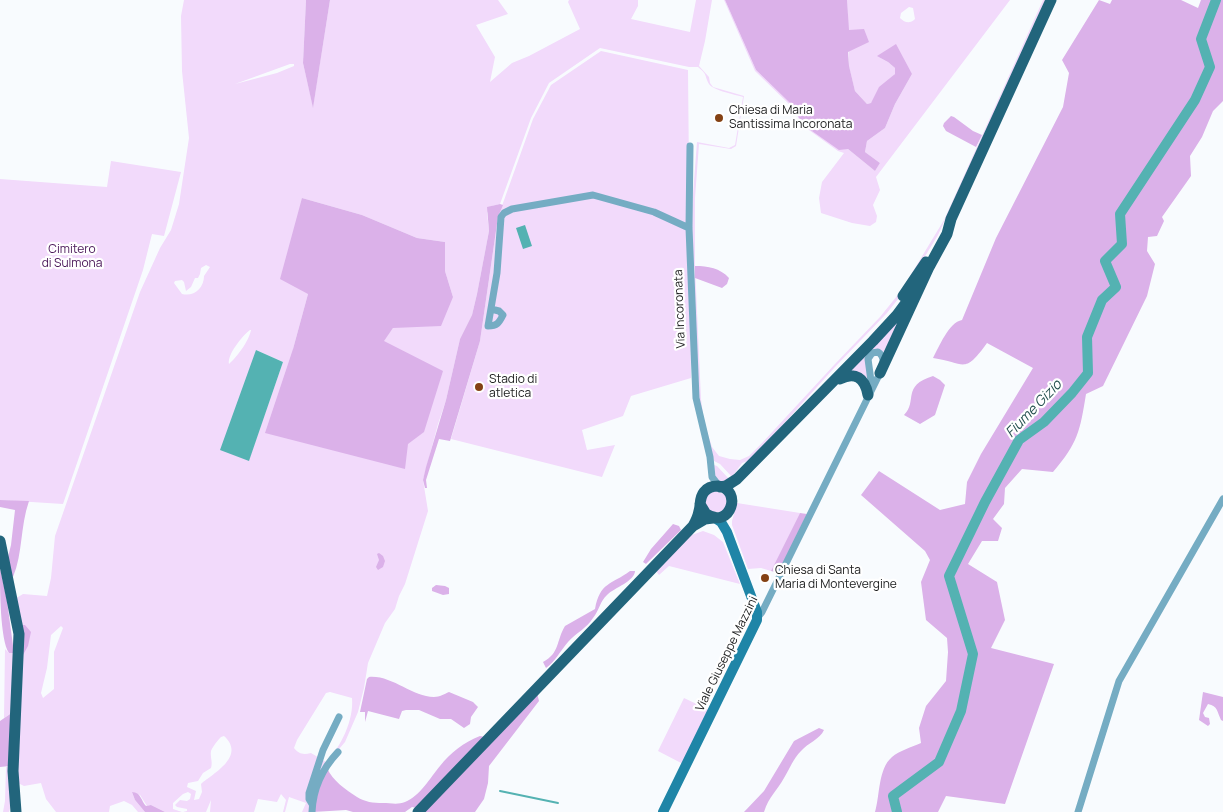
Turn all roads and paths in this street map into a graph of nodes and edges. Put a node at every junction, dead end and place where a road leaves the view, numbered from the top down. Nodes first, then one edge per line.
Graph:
1 (1051, 0) edge
2 (690, 146) dead end
3 (951, 219) junction
4 (689, 228) junction
5 (929, 267) junction
6 (491, 309) dead end
7 (880, 373) junction
8 (836, 380) junction
9 (867, 397) junction
10 (779, 436) junction
11 (711, 469) junction
12 (738, 479) junction
13 (720, 487) junction
14 (707, 489) junction
15 (731, 497) junction
16 (1223, 499) edge
17 (700, 504) junction
18 (730, 510) junction
19 (714, 518) junction
20 (693, 526) junction
21 (727, 532) junction
22 (0, 541) edge
23 (768, 600) junction
24 (753, 603) junction
25 (758, 617) junction
26 (339, 717) dead end
27 (338, 752) dead end
28 (312, 808) edge
29 (16, 812) edge
30 (418, 812) edge
31 (663, 812) edge
32 (1078, 812) edge

1 - 3 main road
2 - 4 street, Via Incoronata
3 - 5 main road
3 - 10 main road
4 - 6 street
4 - 11 street, Via Incoronata
5 - 7 main road
5 - 8 main road
7 - 9 street, Viale Giuseppe Mazzini
7 - 9 street, Viale Giuseppe Mazzini
8 - 9 main road
8 - 10 main road
9 - 23 street, Viale Giuseppe Mazzini
10 - 12 main road
11 - 13 street, Via Incoronata
11 - 14 street, Via Incoronata
12 - 13 main road
12 - 15 main road
13 - 14 main road
13 - 15 main road
14 - 17 main road
15 - 18 main road
16 - 32 street
17 - 19 main road
17 - 20 main road
18 - 19 main road
18 - 21 main road
19 - 20 main road
19 - 21 main road
20 - 30 main road
21 - 24 main road
22 - 29 main road
23 - 24 street
23 - 25 street, Viale Giuseppe Mazzini
24 - 25 main road
25 - 31 main road, Viale Giuseppe Mazzini
26 - 28 street
27 - 28 street

